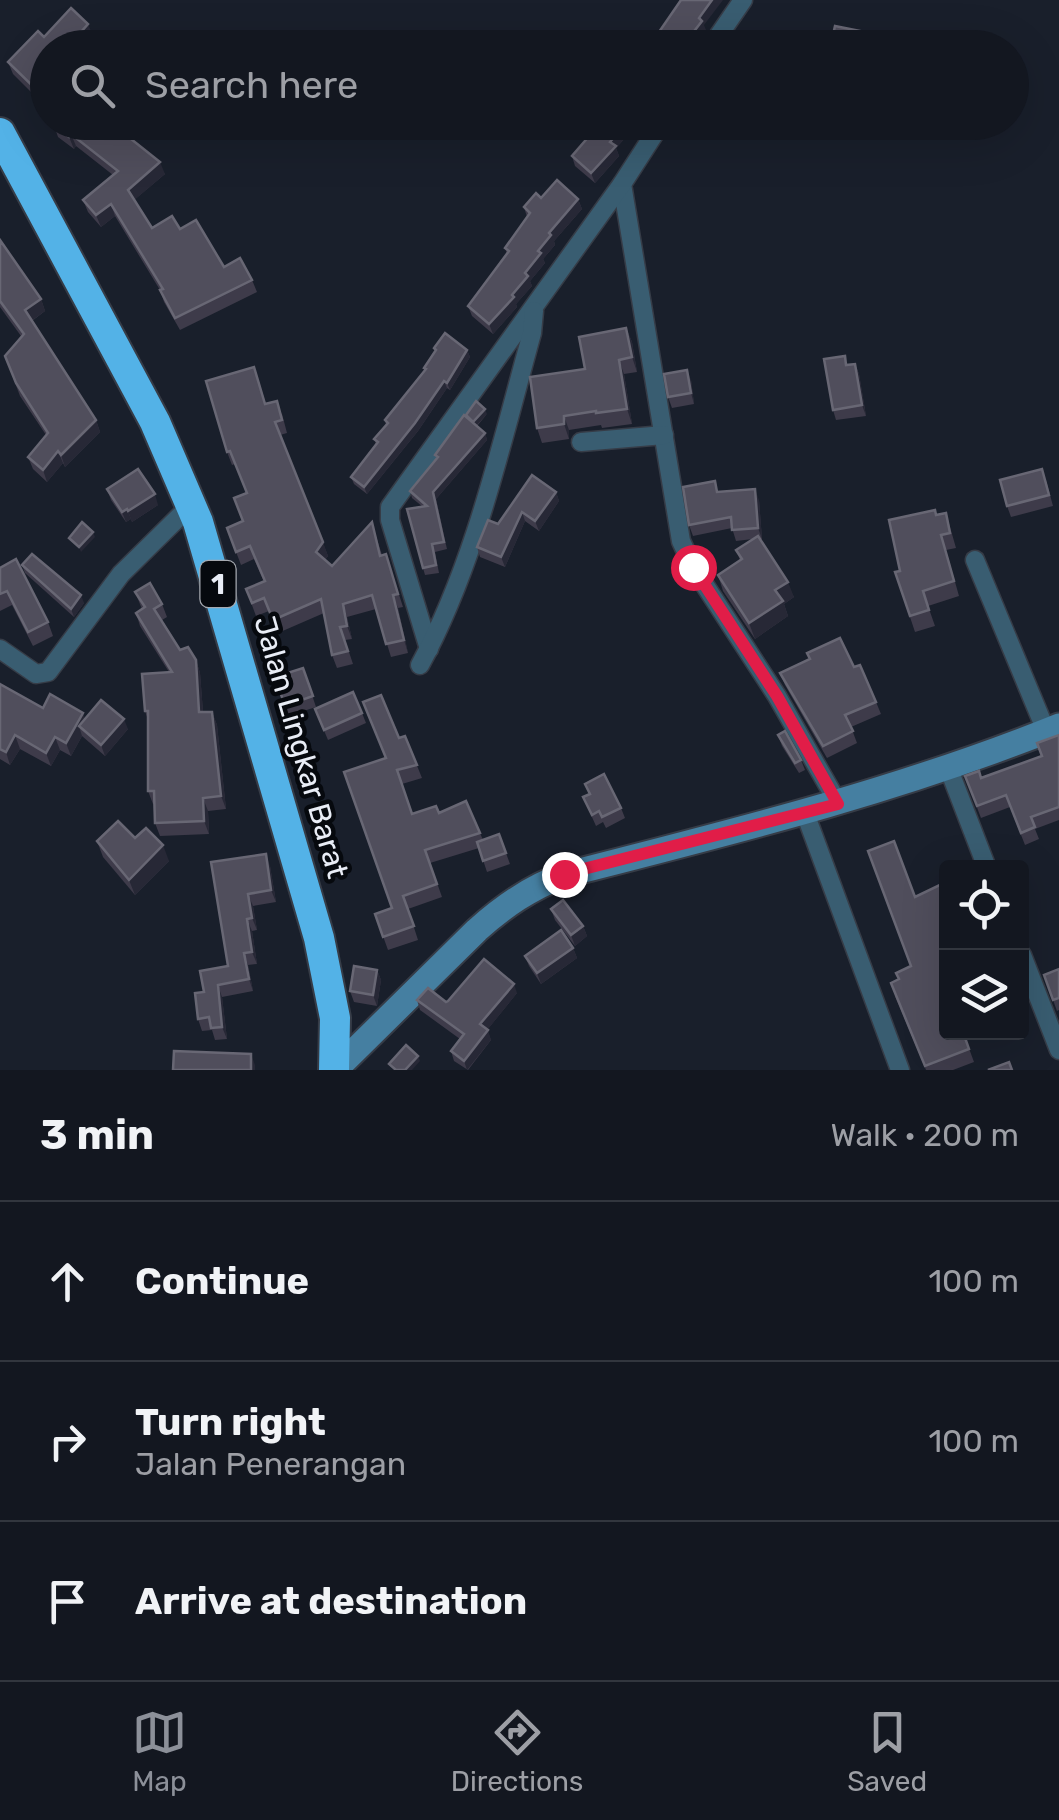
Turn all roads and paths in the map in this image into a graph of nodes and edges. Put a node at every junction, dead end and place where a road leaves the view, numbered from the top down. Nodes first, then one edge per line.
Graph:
1 (743, 0) edge
2 (722, 30) edge
3 (0, 133) edge
4 (650, 140) edge
5 (622, 184) junction
6 (535, 305) junction
7 (664, 435) junction
8 (581, 442) dead end
9 (191, 506) junction
10 (975, 560) dead end
11 (0, 649) edge
12 (1053, 728) edge
13 (948, 767) junction
14 (838, 804) junction
15 (805, 814) junction
16 (984, 860) edge
17 (1029, 972) edge
18 (1059, 1050) edge
19 (334, 1070) edge
20 (900, 1070) edge

1 - 2 street
3 - 9 highway, Jalan Lingkar Barat / 1
4 - 5 street
5 - 6 street
5 - 7 street
6 - 6 street
7 - 8 street
7 - 14 street
9 - 11 street
9 - 19 highway, Jalan Lingkar Barat / 1
10 - 12 street
12 - 13 street
13 - 14 street
13 - 16 street
14 - 15 street
15 - 19 street
15 - 20 street
17 - 18 street

